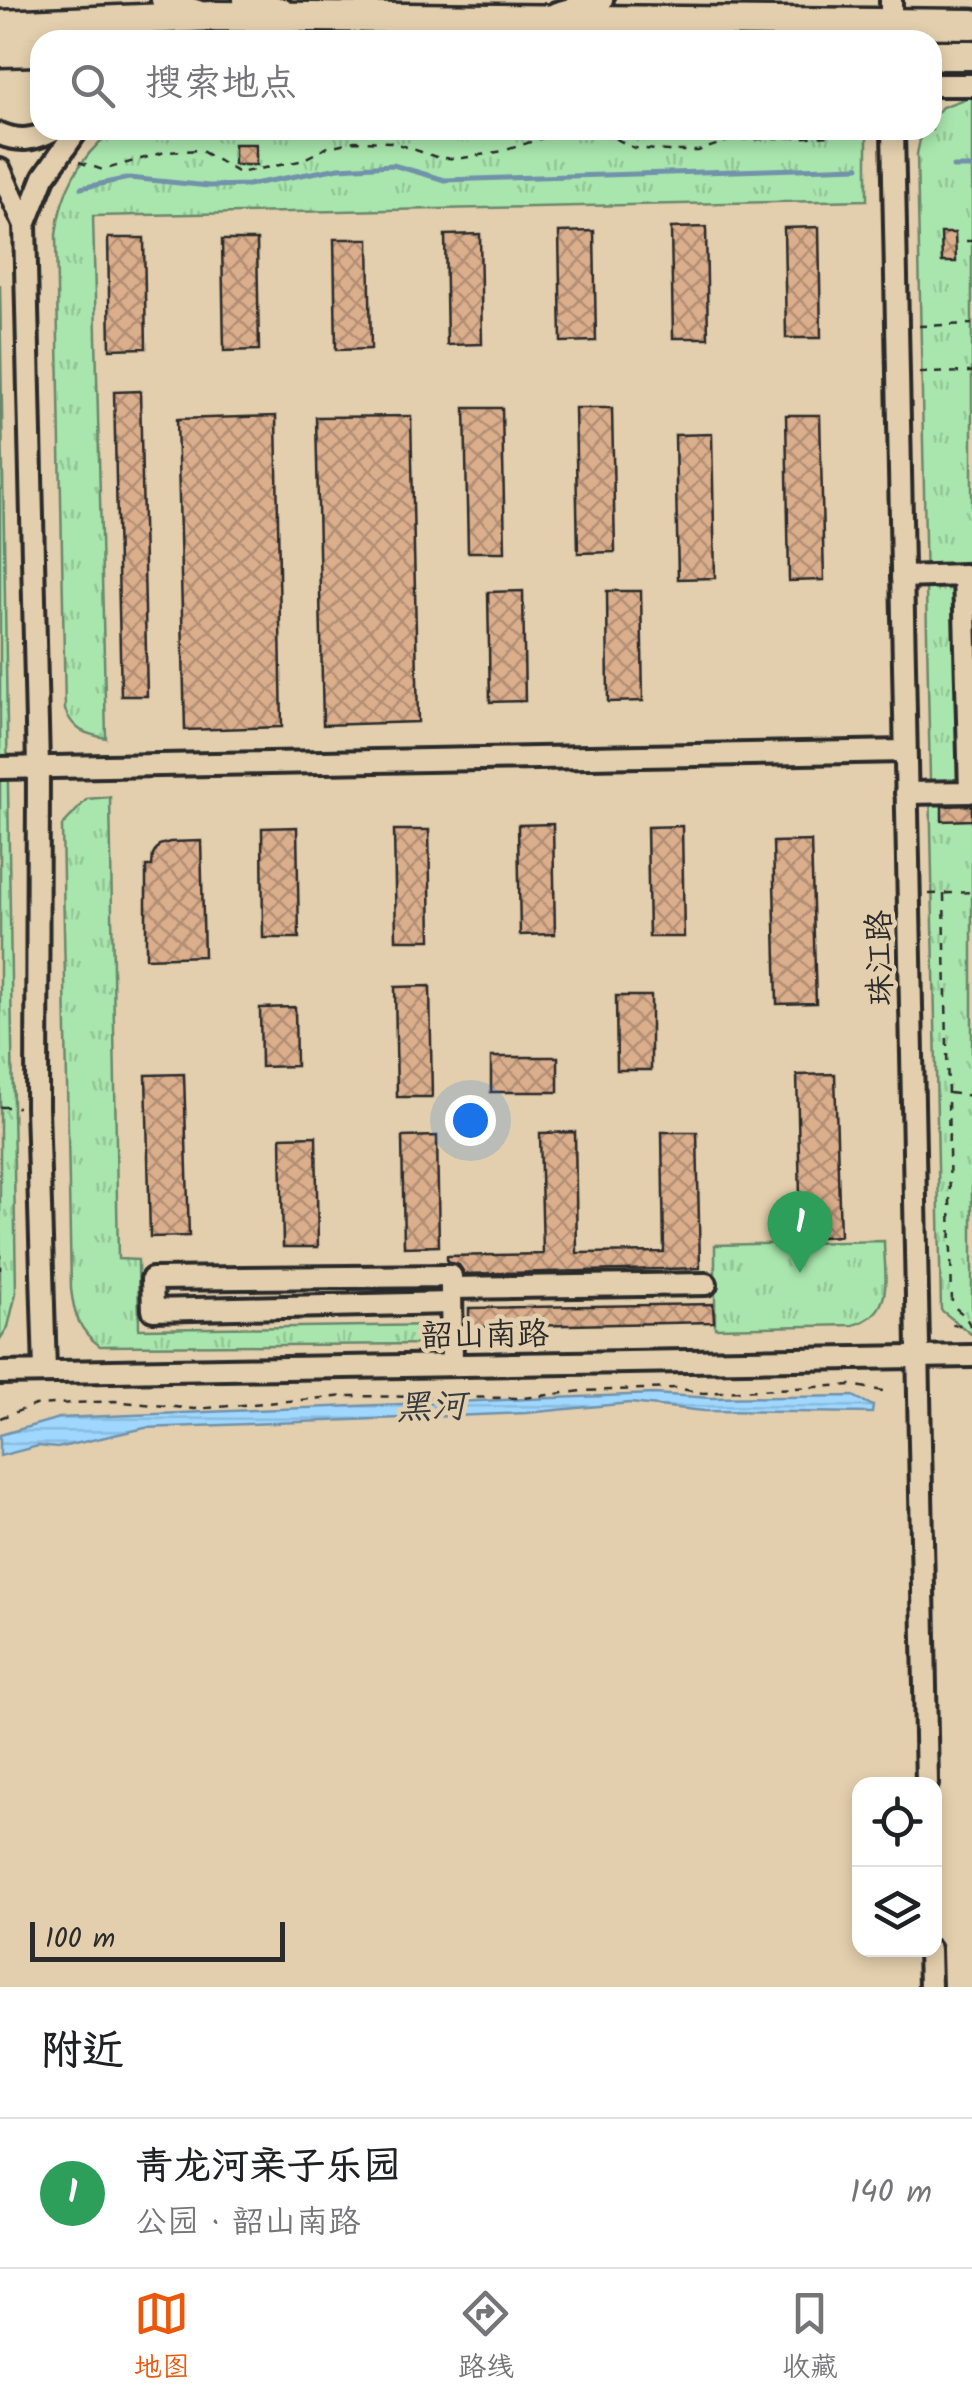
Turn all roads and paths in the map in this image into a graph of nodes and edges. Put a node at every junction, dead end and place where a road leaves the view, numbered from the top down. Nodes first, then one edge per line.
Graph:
1 (162, 0) edge
2 (244, 0) edge
3 (602, 0) edge
4 (214, 16) junction
5 (318, 17) junction
6 (537, 18) junction
7 (891, 21) edge
8 (972, 24) edge
9 (0, 25) edge
10 (30, 50) edge
11 (0, 52) edge
12 (942, 55) edge
13 (972, 55) edge
14 (942, 85) edge
15 (972, 85) edge
16 (0, 134) edge
17 (30, 139) edge
18 (69, 140) edge
19 (537, 140) edge
20 (618, 140) edge
21 (731, 140) edge
22 (893, 140) edge
23 (58, 154) junction
24 (0, 170) edge
25 (25, 225) junction
26 (966, 241) dead end
27 (972, 241) edge
28 (972, 324) edge
29 (897, 326) junction
30 (972, 372) edge
31 (898, 373) junction
32 (902, 577) junction
33 (905, 751) junction
34 (38, 766) junction
35 (0, 768) edge
36 (906, 793) junction
37 (972, 892) edge
38 (944, 894) junction
39 (908, 895) junction
40 (948, 1092) junction
41 (972, 1096) edge
42 (0, 1250) edge
43 (0, 1270) edge
44 (706, 1284) dead end
45 (451, 1296) junction
46 (948, 1325) dead end
47 (972, 1356) edge
48 (919, 1357) junction
49 (452, 1364) junction
50 (45, 1371) junction
51 (0, 1373) edge
52 (888, 1392) dead end
53 (0, 1418) edge
54 (926, 1777) edge
55 (930, 1957) edge
56 (930, 1987) edge

1 - 4 street
2 - 5 street
3 - 6 street
4 - 5 main road
4 - 9 main road
5 - 6 main road
6 - 7 main road
7 - 8 main road
10 - 11 main road
12 - 13 main road
14 - 15 street
16 - 17 street
18 - 23 street
19 - 23 path
20 - 21 path
22 - 29 street, 珠江路
23 - 25 street
24 - 25 street
25 - 34 street
26 - 27 path
28 - 29 path
29 - 31 street, 珠江路
30 - 31 path
31 - 32 street, 珠江路
32 - 33 street, 珠江路
32 - 36 street
33 - 34 street
33 - 36 street, 珠江路
34 - 35 street
34 - 50 street
36 - 39 street, 珠江路
37 - 38 path
38 - 39 path
38 - 40 path
39 - 48 street, 珠江路
40 - 41 path
40 - 46 path
42 - 43 path
44 - 45 street
45 - 45 street
45 - 49 street
47 - 48 street, 韶山南路
48 - 49 street, 韶山南路
48 - 54 street, 珠江路
49 - 50 street, 韶山南路
50 - 51 street, 韶山南路
52 - 53 path
55 - 56 street

